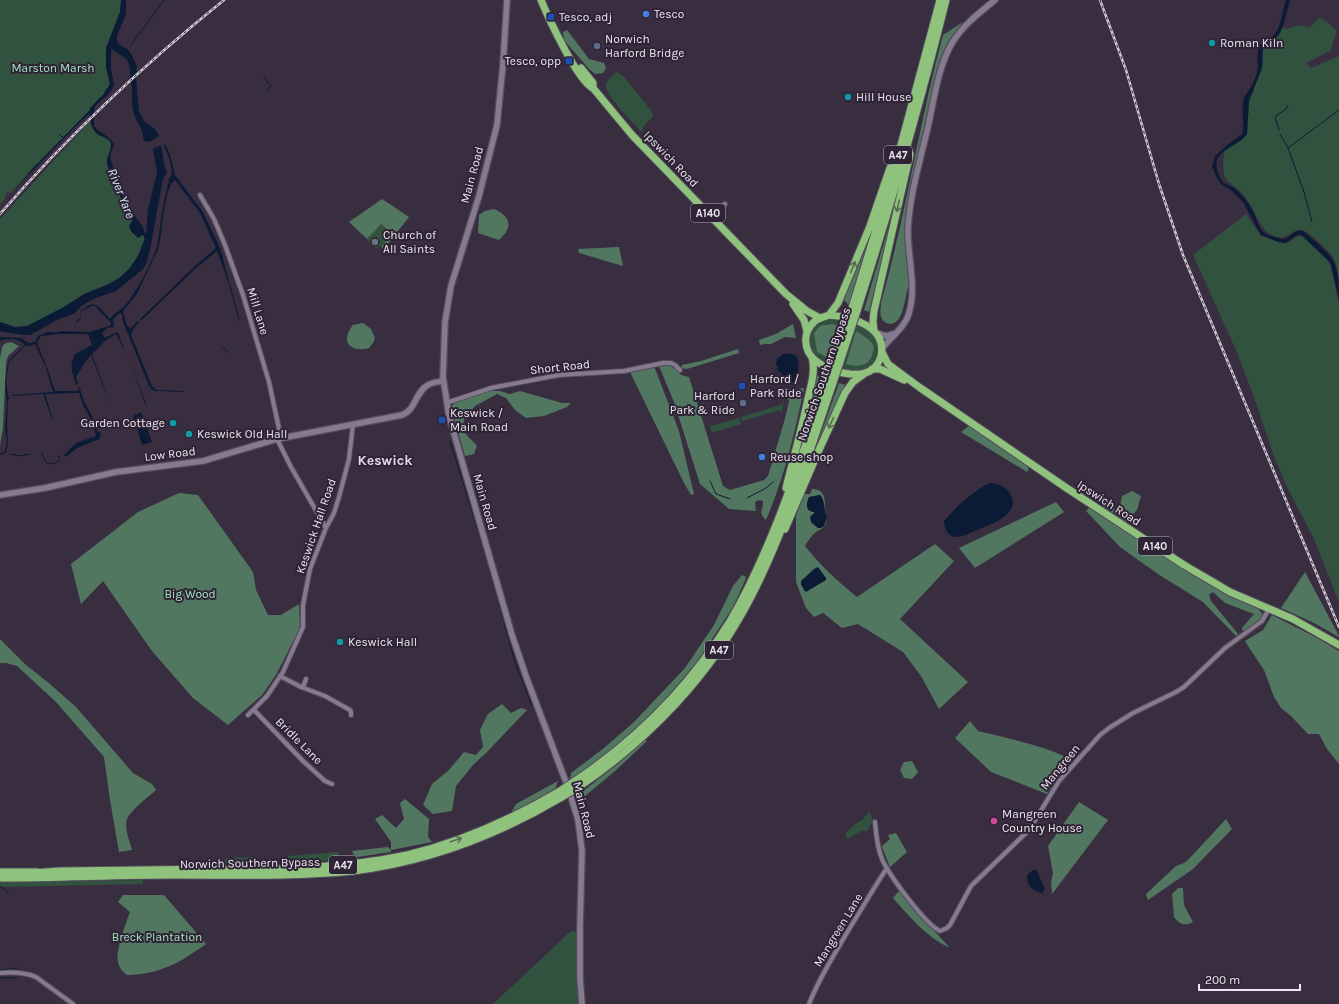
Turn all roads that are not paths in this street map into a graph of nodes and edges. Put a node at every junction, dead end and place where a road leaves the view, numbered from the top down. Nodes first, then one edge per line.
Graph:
1 (507, 0) edge
2 (541, 0) edge
3 (940, 0) edge
4 (946, 0) edge
5 (995, 0) edge
6 (932, 32) junction
7 (931, 58) junction
8 (200, 195) dead end
9 (724, 204) dead end
10 (711, 216) junction
11 (786, 294) junction
12 (855, 309) junction
13 (829, 315) junction
14 (820, 318) junction
15 (807, 331) junction
16 (875, 332) junction
17 (896, 334) junction
18 (882, 350) junction
19 (812, 357) junction
20 (682, 363) dead end
21 (872, 369) junction
22 (864, 374) junction
23 (443, 381) junction
24 (831, 381) junction
25 (919, 387) junction
26 (446, 404) junction
27 (353, 424) junction
28 (279, 439) junction
29 (0, 495) edge
30 (326, 528) junction
31 (750, 584) junction
32 (1269, 608) junction
33 (728, 636) junction
34 (1339, 644) edge
35 (280, 676) junction
36 (306, 679) dead end
37 (303, 687) junction
38 (254, 710) junction
39 (248, 715) dead end
40 (351, 715) dead end
41 (332, 784) dead end
42 (576, 785) junction
43 (561, 794) junction
44 (875, 822) dead end
45 (887, 868) junction
46 (59, 871) junction
47 (0, 872) edge
48 (0, 877) edge
49 (0, 973) edge
50 (73, 1004) edge
51 (582, 1004) edge
52 (809, 1004) edge

1 - 23 main road, Main Road
2 - 10 highway, Ipswich Road / A140
3 - 6 highway, Norwich Southern Bypass / A47
4 - 7 highway, Norwich Southern Bypass / A47
5 - 17 main road
6 - 12 highway, Norwich Southern Bypass / A47
13 -> 6 highway, A47
7 - 12 highway, Norwich Southern Bypass / A47
7 -> 16 highway, A47
8 - 28 street, Mill Lane
9 - 10 street
10 - 11 highway, Ipswich Road / A140
11 - 14 highway, Ipswich Road / A140
11 - 15 highway, Ipswich Road / A140
12 - 24 highway, Norwich Southern Bypass / A47, bridge
13 - 14 highway
13 - 16 highway
14 - 15 highway
15 - 19 highway
16 - 17 main road
16 - 18 highway
17 - 18 main road
18 - 21 highway
18 - 25 highway, Ipswich Road / A140
19 - 22 highway
19 - 31 highway, A47
20 - 26 street, Short Road
21 - 22 highway
21 - 25 highway, Ipswich Road / A140
22 -> 33 highway, A47
23 - 26 main road, Main Road
23 - 27 main road, Low Road
24 - 31 highway, Norwich Southern Bypass / A47
24 - 33 highway, Norwich Southern Bypass / A47
25 - 32 highway, Ipswich Road / A140
26 - 51 main road, Main Road
27 - 28 main road, Low Road
27 - 30 street, Keswick Hall Road
28 - 29 main road, Low Road
28 - 30 street, Mill Lane
30 - 35 street, Keswick Hall Road
31 - 42 highway, Norwich Southern Bypass / A47
32 - 34 highway, Ipswich Road / A140
32 - 45 street, Mangreen
33 - 42 highway, Norwich Southern Bypass / A47
35 - 37 street
35 - 38 street, Keswick Hall Road
36 - 37 street
37 - 40 street
38 - 39 street, Keswick Hall Road
38 - 41 street, Bridle Lane
42 - 43 highway, Norwich Southern Bypass / A47, bridge
46 -> 43 highway, Norwich Southern Bypass / A47
43 - 48 highway, Norwich Southern Bypass / A47
44 - 45 street, Mangreen
45 - 52 street, Mangreen Lane
46 - 47 highway, A47
46 - 48 highway, Norwich Southern Bypass / A47
49 - 50 street

